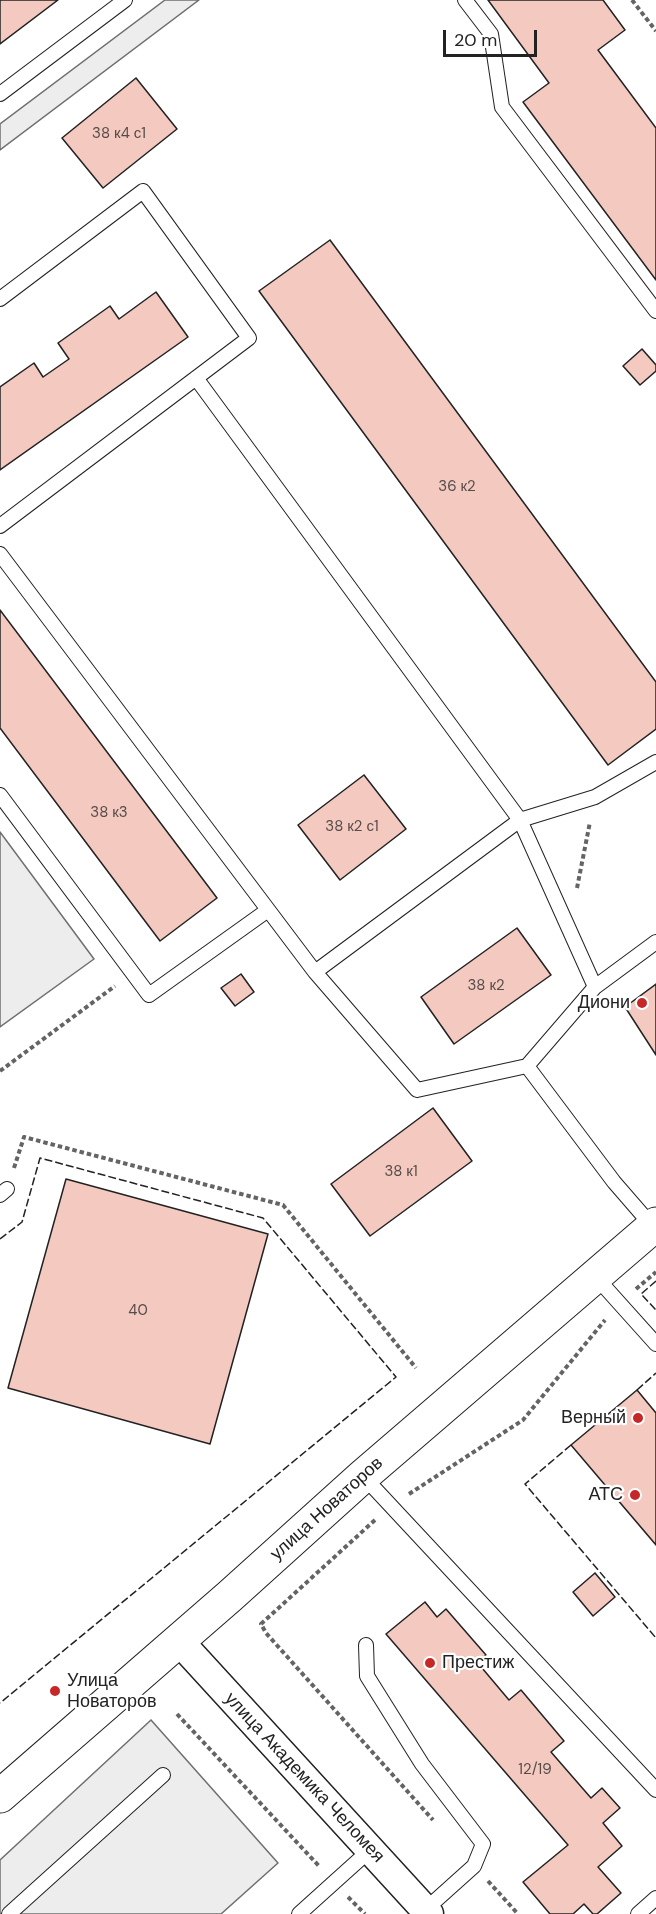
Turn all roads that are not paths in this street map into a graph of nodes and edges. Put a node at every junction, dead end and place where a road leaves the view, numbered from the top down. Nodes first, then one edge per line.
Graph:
1 (125, 0) edge
2 (465, 0) edge
3 (0, 93) edge
4 (0, 299) edge
5 (656, 311) edge
6 (196, 378) junction
7 (0, 526) edge
8 (0, 554) edge
9 (656, 762) edge
10 (0, 795) edge
11 (520, 820) junction
12 (268, 910) junction
13 (656, 942) edge
14 (315, 972) junction
15 (595, 987) junction
16 (527, 1066) junction
17 (654, 1225) edge
18 (595, 1276) junction
19 (656, 1344) edge
20 (363, 1476) junction
21 (178, 1641) junction
22 (366, 1645) dead end
23 (163, 1775) dead end
24 (656, 1790) edge
25 (0, 1796) edge
26 (370, 1850) junction
27 (656, 1898) edge
28 (427, 1912) edge
29 (9, 1914) edge
30 (299, 1914) edge
31 (638, 1914) edge

1 - 3 lane
2 - 5 lane
4 - 6 lane
6 - 7 lane
6 - 11 lane
8 - 12 lane
9 - 11 lane
10 - 12 lane
11 - 14 lane
11 - 15 lane
12 - 14 lane
13 - 15 lane
14 - 16 lane
15 - 16 lane
16 - 17 lane
17 - 18 street, улица Новаторов
18 - 19 lane
18 - 20 street, улица Новаторов
20 - 21 street, улица Новаторов
20 - 24 lane
21 - 25 street, улица Новаторов
21 - 26 street, улица Академика Челомея
22 - 28 lane
23 - 29 lane
26 - 28 street, улица Академика Челомея
26 - 30 lane
27 - 31 lane

